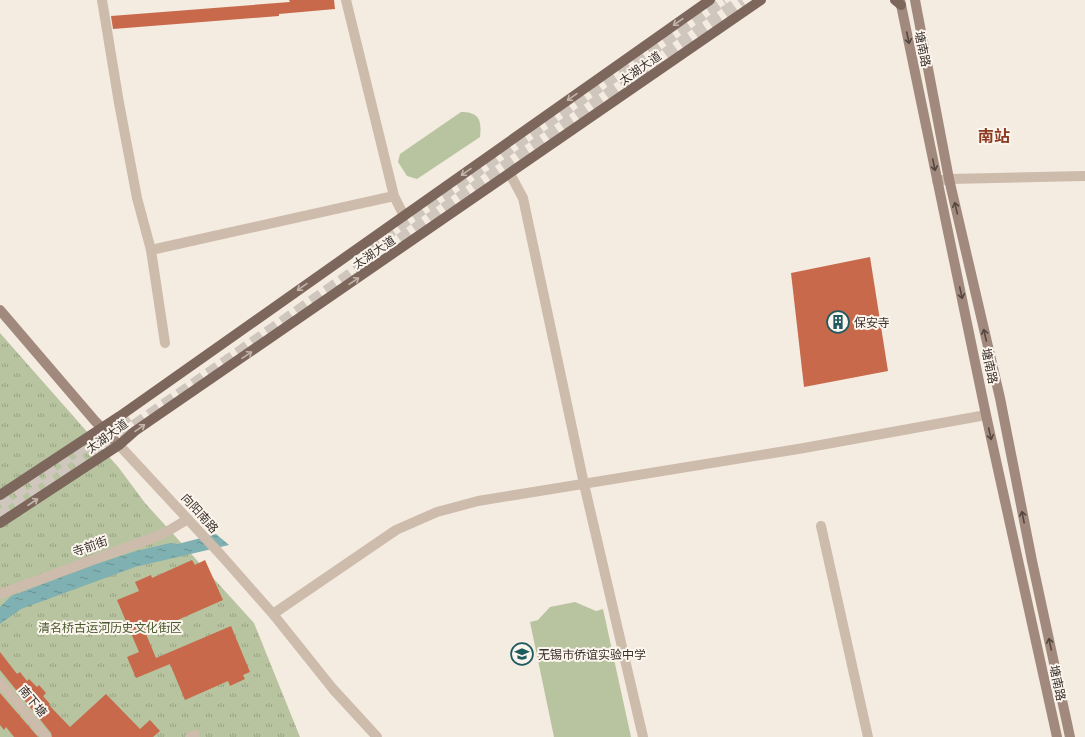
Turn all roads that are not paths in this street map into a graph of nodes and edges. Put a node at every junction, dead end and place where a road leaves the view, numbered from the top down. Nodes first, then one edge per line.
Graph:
1 (102, 0) edge
2 (346, 0) edge
3 (710, 0) edge
4 (761, 0) edge
5 (915, 0) edge
6 (898, 2) edge
7 (510, 174) junction
8 (1085, 176) edge
9 (949, 179) junction
10 (937, 181) junction
11 (394, 196) junction
12 (404, 216) junction
13 (151, 250) junction
14 (0, 310) edge
15 (165, 344) dead end
16 (986, 415) junction
17 (103, 428) junction
18 (119, 445) junction
19 (584, 484) junction
20 (0, 495) edge
21 (190, 522) junction
22 (0, 523) edge
23 (821, 526) dead end
24 (0, 594) edge
25 (273, 614) junction
26 (0, 682) edge
27 (46, 737) edge
28 (376, 737) edge
29 (643, 737) edge
30 (868, 737) edge
31 (1057, 737) edge
32 (1070, 737) edge

1 - 13 street
2 - 11 street
3 -> 12 main road, 太湖大道
4 - 7 main road, 太湖大道
5 - 9 main road, 塘南路
6 -> 10 main road, 塘南路
18 -> 7 main road, 太湖大道
7 - 19 street
8 - 9 street
9 - 10 street
32 -> 9 main road, 塘南路
10 -> 16 main road, 塘南路
11 - 12 street
11 - 13 street
12 -> 17 main road, 太湖大道
13 - 15 street
14 - 17 main road, 向阳南路
16 - 19 street
16 -> 31 main road, 塘南路
17 - 18 main road, 向阳南路
17 - 20 main road, 太湖大道
18 - 21 street, 向阳南路
22 -> 18 main road, 太湖大道
19 - 25 street
19 - 29 street
21 - 24 street, 寺前街
21 - 25 street, 向阳南路
23 - 30 street
25 - 28 street, 向阳南路
26 - 27 street, 南下塘

